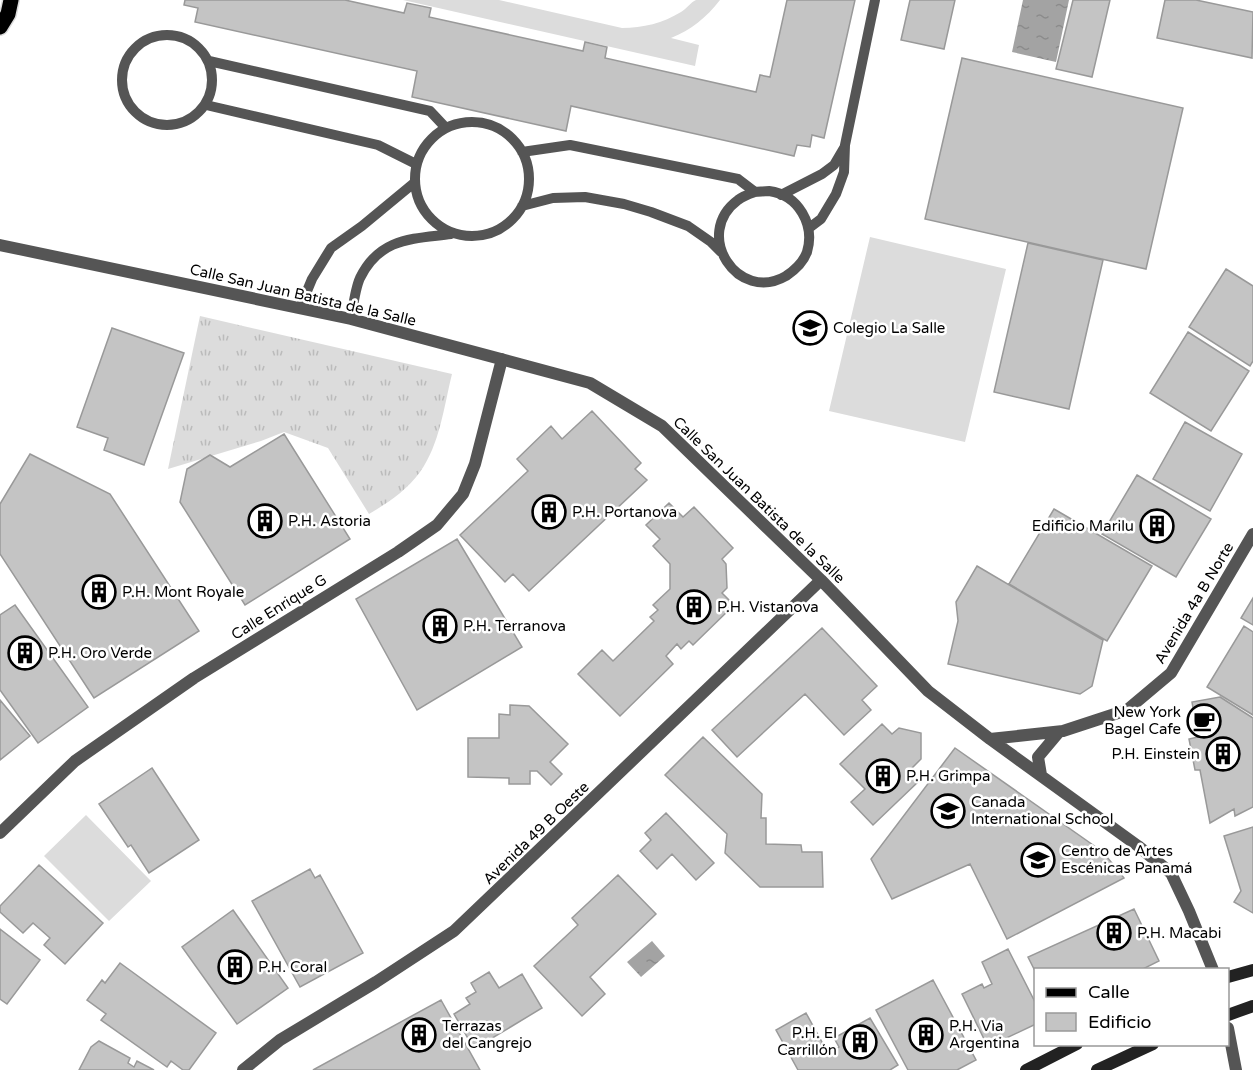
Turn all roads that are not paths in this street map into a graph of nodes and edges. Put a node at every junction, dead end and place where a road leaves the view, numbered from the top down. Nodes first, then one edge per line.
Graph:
1 (11, 0) edge
2 (875, 0) edge
3 (0, 27) edge
4 (209, 61) junction
5 (206, 105) junction
6 (446, 128) junction
7 (845, 145) junction
8 (522, 152) junction
9 (416, 164) junction
10 (414, 183) junction
11 (755, 192) junction
12 (782, 195) junction
13 (522, 206) junction
14 (809, 228) junction
15 (451, 234) junction
16 (0, 245) edge
17 (721, 252) junction
18 (300, 308) junction
19 (351, 319) junction
20 (502, 358) junction
21 (1253, 534) edge
22 (821, 580) junction
23 (1059, 732) junction
24 (990, 739) junction
25 (1041, 775) junction
26 (0, 833) edge
27 (1213, 968) edge
28 (1253, 970) edge
29 (1229, 977) edge
30 (1253, 1006) edge
31 (1229, 1014) edge
32 (1229, 1037) edge
33 (1073, 1046) edge
34 (1149, 1046) edge
35 (243, 1070) edge
36 (1026, 1070) edge
37 (1097, 1070) edge
38 (1236, 1070) edge

1 - 3 main road
2 - 7 lane
4 - 5 lane
4 - 5 lane
4 - 6 lane
5 - 9 lane
6 - 8 lane
6 - 9 lane
7 - 12 lane
7 - 14 lane
8 - 11 lane
8 - 13 lane
9 - 10 lane
10 - 15 lane
10 - 18 lane
11 - 12 lane
11 - 17 lane
12 - 14 lane
13 - 15 lane
13 - 17 lane
14 - 17 lane
15 - 19 lane
16 - 18 street, Calle San Juan Batista de la Salle
18 - 19 street, Calle San Juan Batista de la Salle
19 - 20 street, Calle San Juan Batista de la Salle
20 - 22 street, Calle San Juan Batista de la Salle
20 - 26 street, Calle Enrique G
21 - 23 street, Avenida 4a B Norte
22 - 24 street, Calle San Juan Batista de la Salle
22 - 35 street, Avenida 49 B Oeste
23 - 24 street, Avenida 4a B Norte
23 - 25 street
24 - 25 street, Calle San Juan Batista de la Salle
25 - 27 street, Calle San Juan Batista de la Salle
28 - 29 street
30 - 31 street
32 - 38 street
33 - 36 street
34 - 37 street

